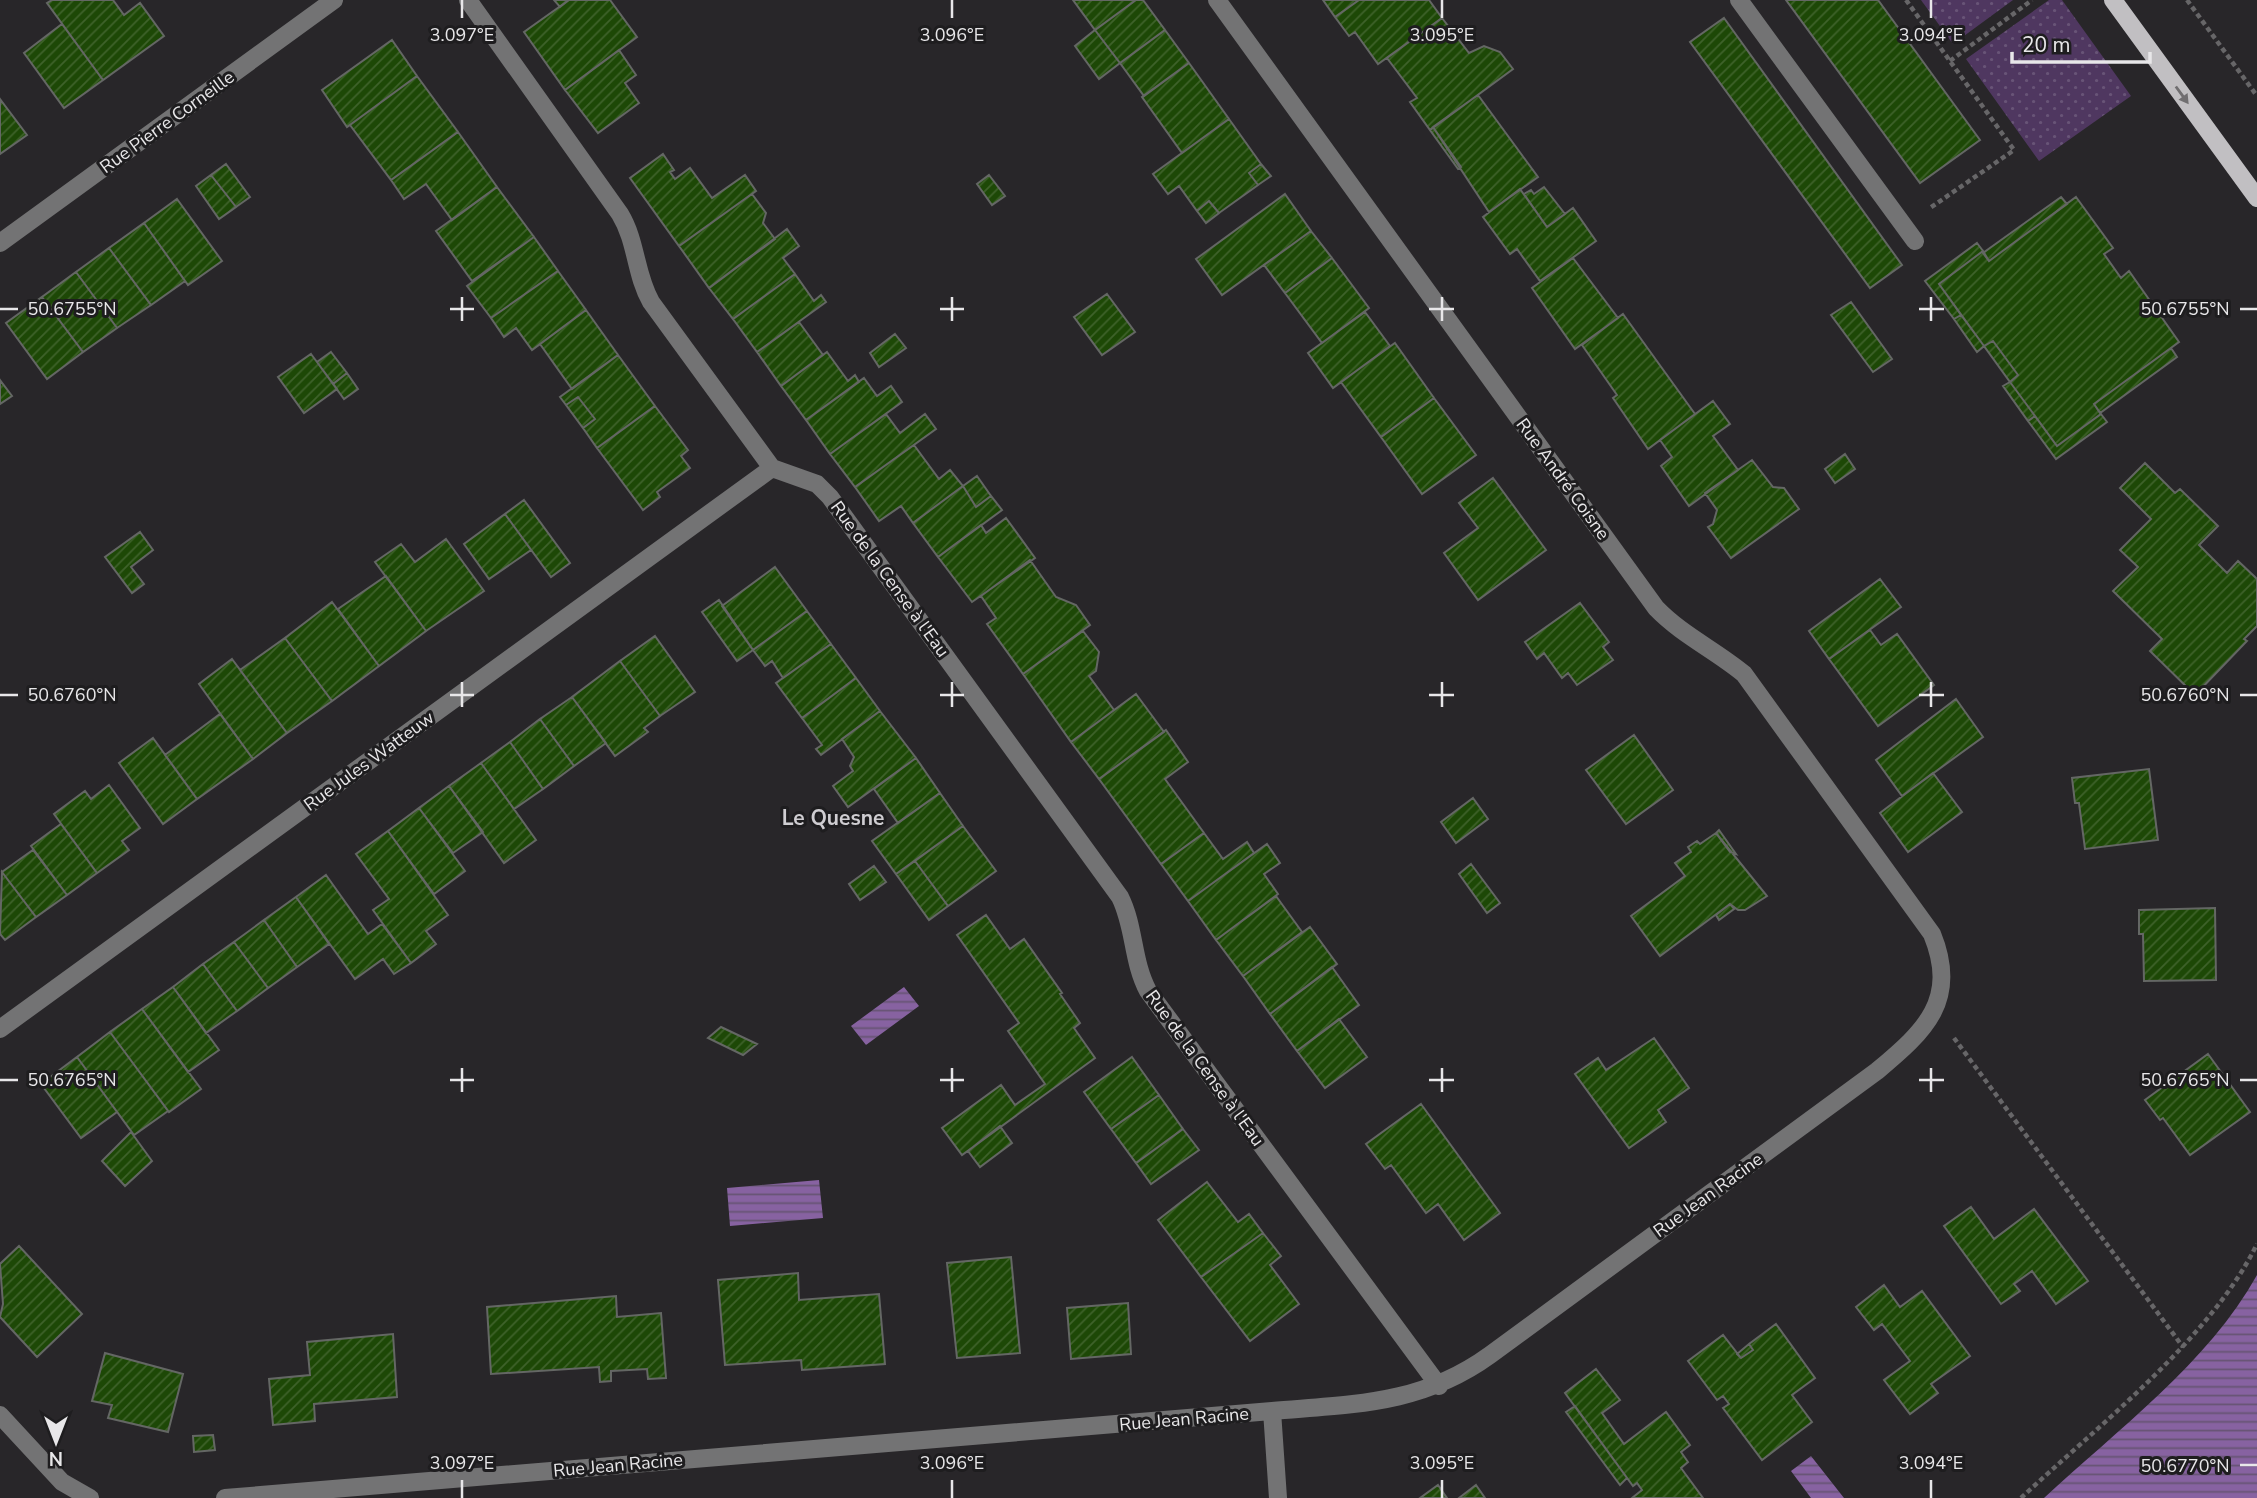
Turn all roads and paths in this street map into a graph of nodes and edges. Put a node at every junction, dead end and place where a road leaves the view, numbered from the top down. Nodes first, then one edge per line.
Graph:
1 (334, 0) edge
2 (468, 0) edge
3 (1217, 0) edge
4 (1739, 0) edge
5 (1906, 0) edge
6 (2032, 0) edge
7 (2113, 0) edge
8 (2187, 0) edge
9 (1950, 61) junction
10 (2257, 96) edge
11 (2257, 198) edge
12 (1923, 213) dead end
13 (1915, 241) dead end
14 (0, 243) edge
15 (772, 468) junction
16 (1932, 934) joint
17 (1935, 1012) junction
18 (0, 1029) edge
19 (2257, 1244) edge
20 (2183, 1347) junction
21 (1439, 1386) junction
22 (1272, 1411) junction
23 (0, 1415) edge
24 (90, 1498) edge
25 (225, 1498) edge
26 (1278, 1498) edge
27 (2021, 1498) edge

1 - 14 street, Rue Pierre Corneille
2 - 15 street
3 - 16 street, Rue André Coisne
4 - 13 street
5 - 9 path
6 - 9 path
7 -> 11 main road
8 - 10 path
9 - 12 path
15 - 18 street, Rue Jules Watteuw
15 - 21 street, Rue de la Cense à l'Eau
16 - 17 street, Rue Jean Racine
17 - 20 path
17 - 21 street, Rue Jean Racine
19 - 20 path
20 - 27 path
21 - 22 street, Rue Jean Racine
22 - 25 street, Rue Jean Racine
22 - 26 street
23 - 24 street

